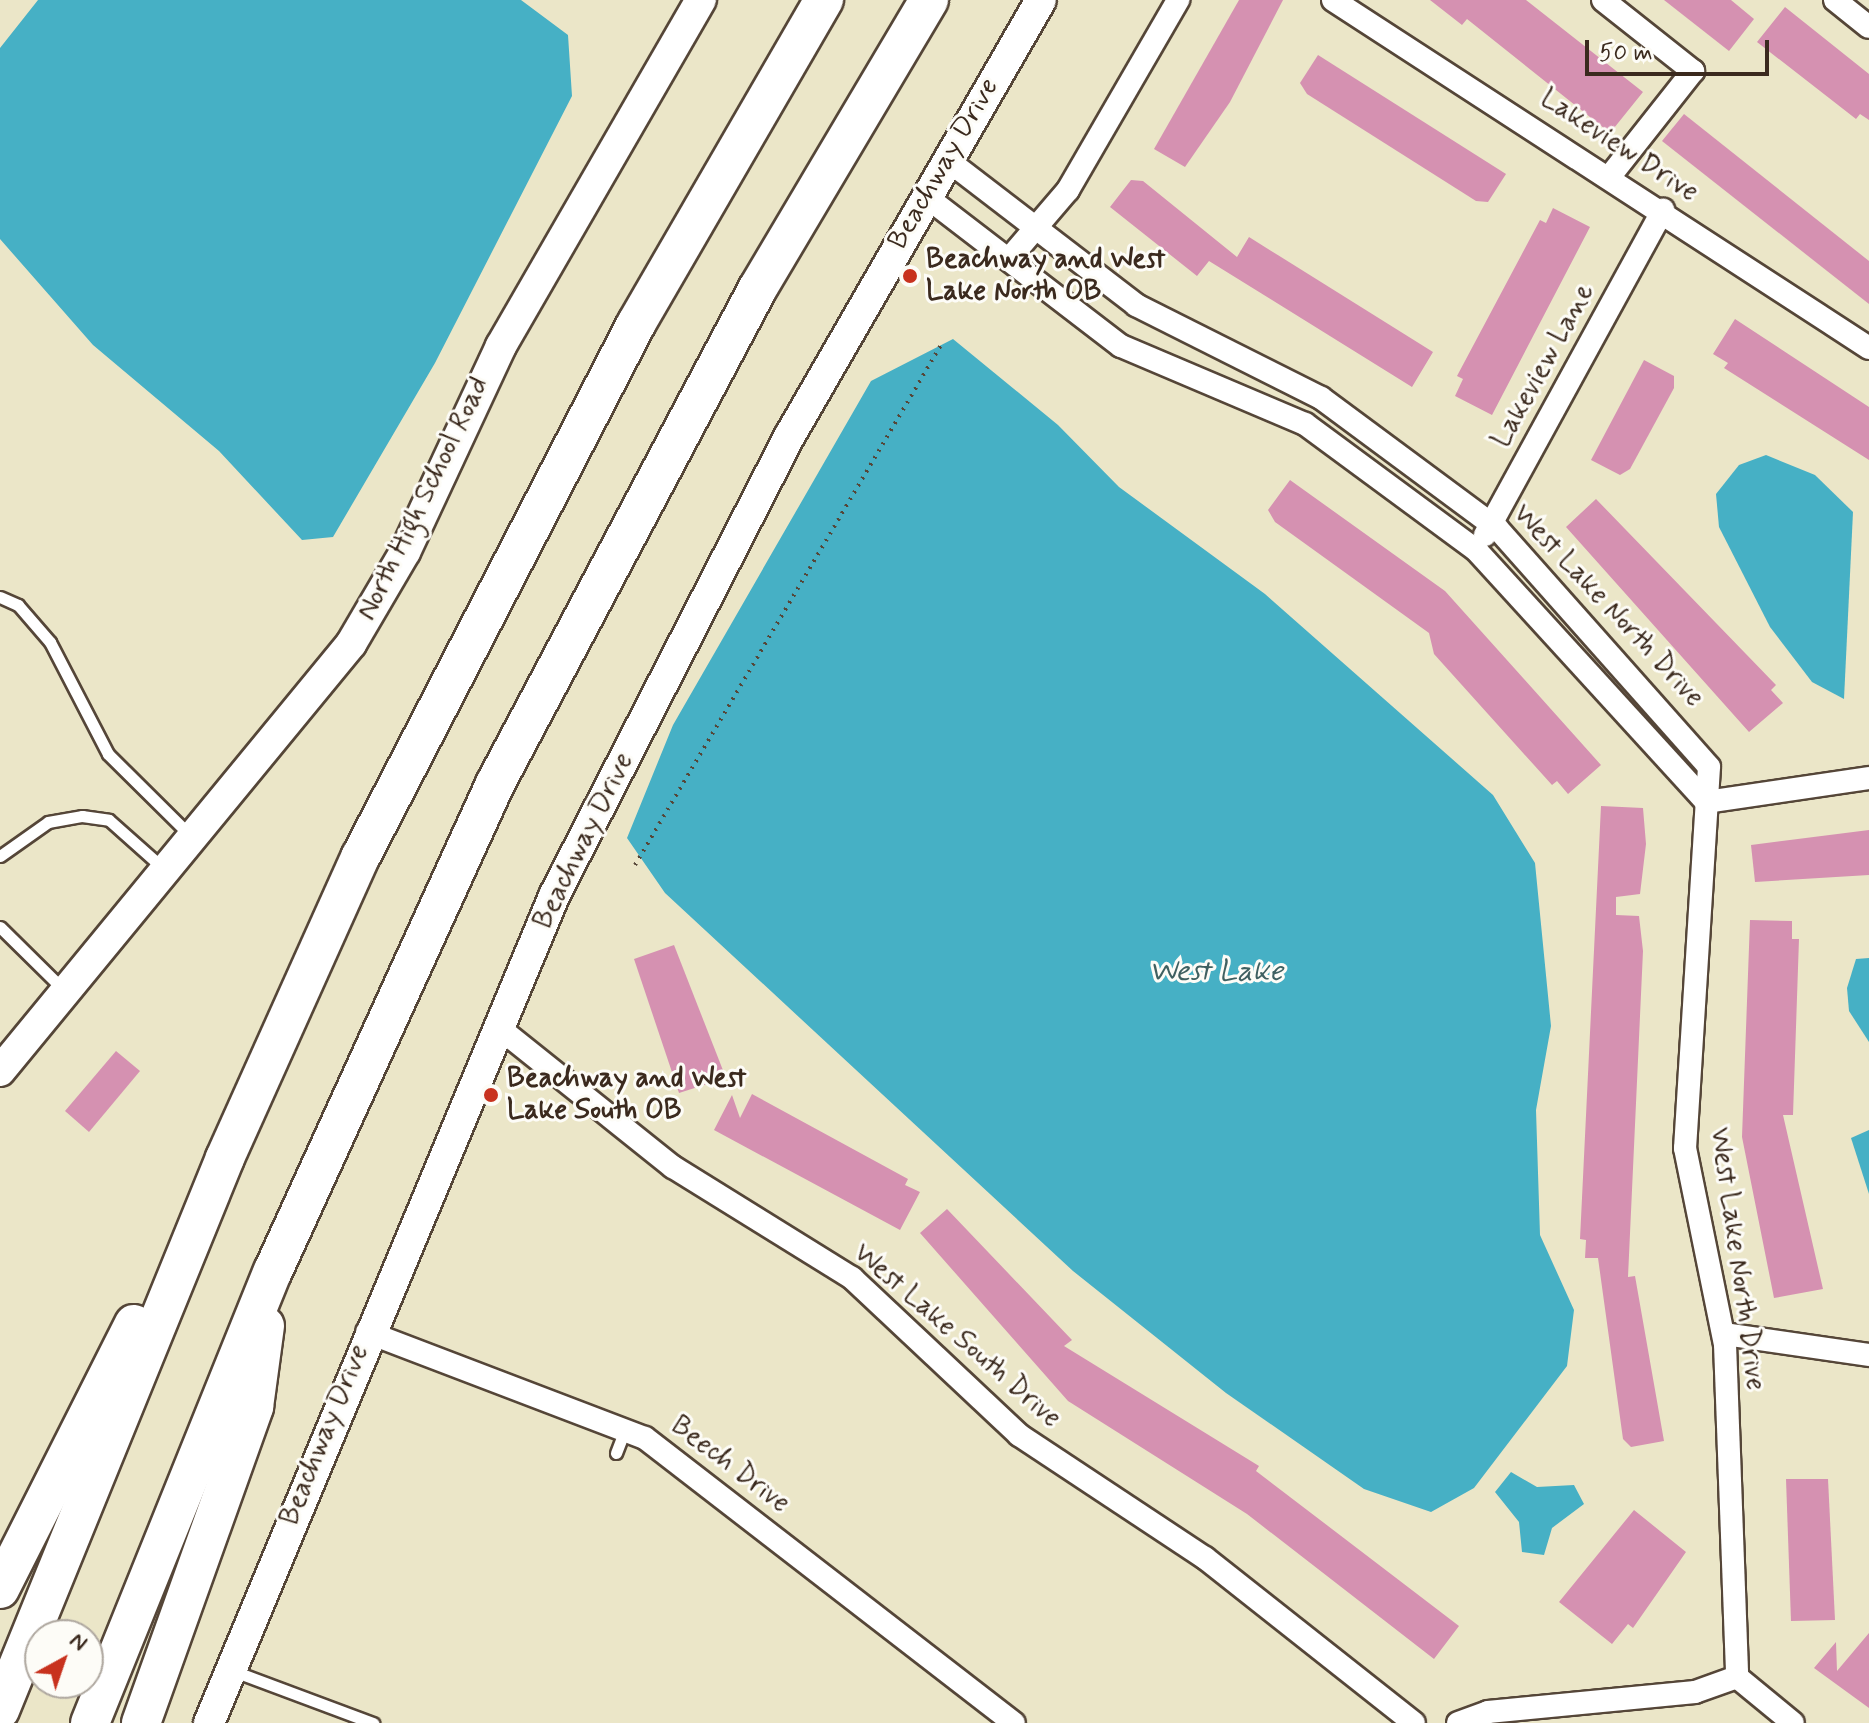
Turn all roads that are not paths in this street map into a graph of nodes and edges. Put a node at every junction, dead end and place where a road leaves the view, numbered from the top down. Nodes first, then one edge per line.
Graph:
1 (701, 0) edge
2 (824, 0) edge
3 (929, 0) edge
4 (1041, 0) edge
5 (1178, 0) edge
6 (1333, 0) edge
7 (1603, 0) edge
8 (1835, 0) edge
9 (1869, 27) edge
10 (946, 159) junction
11 (1611, 175) junction
12 (924, 195) junction
13 (1663, 210) junction
14 (1035, 229) junction
15 (1009, 259) junction
16 (1869, 348) edge
17 (1491, 524) junction
18 (1477, 551) junction
19 (0, 597) edge
20 (1869, 778) edge
21 (1706, 802) junction
22 (193, 838) junction
23 (0, 856) edge
24 (166, 871) junction
25 (0, 927) edge
26 (66, 992) junction
27 (498, 1027) junction
28 (0, 1071) edge
29 (225, 1158) junction
30 (273, 1271) junction
31 (367, 1332) junction
32 (1724, 1334) junction
33 (1869, 1355) edge
34 (625, 1429) junction
35 (616, 1453) dead end
36 (0, 1589) edge
37 (230, 1670) junction
38 (1737, 1677) junction
39 (0, 1710) edge
40 (90, 1723) edge
41 (141, 1723) edge
42 (209, 1723) edge
43 (373, 1723) edge
44 (1014, 1723) edge
45 (1414, 1723) edge
46 (1458, 1723) edge
47 (1793, 1723) edge

1 - 22 street, North High School Road
2 - 29 highway
3 - 30 highway
4 - 10 street, Beachway Drive
5 - 14 street
6 - 11 street, Lakeview Drive
7 - 11 street
8 - 9 street
10 - 12 street, Beachway Drive
10 - 14 street, West Lake North Drive
11 - 13 street, Lakeview Drive
12 - 15 street, West Lake North Drive
12 - 27 street, Beachway Drive
13 - 16 street, Lakeview Drive
13 - 17 street, Lakeview Lane
14 - 15 street
14 - 17 street, West Lake North Drive
15 - 18 street, West Lake North Drive
17 - 18 street, Lakeview Lane
17 - 21 street, West Lake North Drive
18 - 21 street, West Lake North Drive
19 - 22 lane
20 - 21 street
21 - 32 street, West Lake North Drive
22 - 24 street, North High School Road
23 - 24 lane
24 - 26 street, North High School Road
25 - 26 lane
26 - 28 street, North High School Road
27 - 31 street, Beachway Drive
27 - 45 street, West Lake South Drive
29 - 36 highway
29 - 39 highway
30 - 40 highway
30 - 41 highway
31 - 34 street, Beech Drive
31 - 37 street, Beachway Drive
32 - 33 street
32 - 38 street, West Lake North Drive
34 - 35 lane
34 - 44 street, Beech Drive
37 - 42 street, Beachway Drive
37 - 43 lane
38 - 46 street
38 - 47 street

